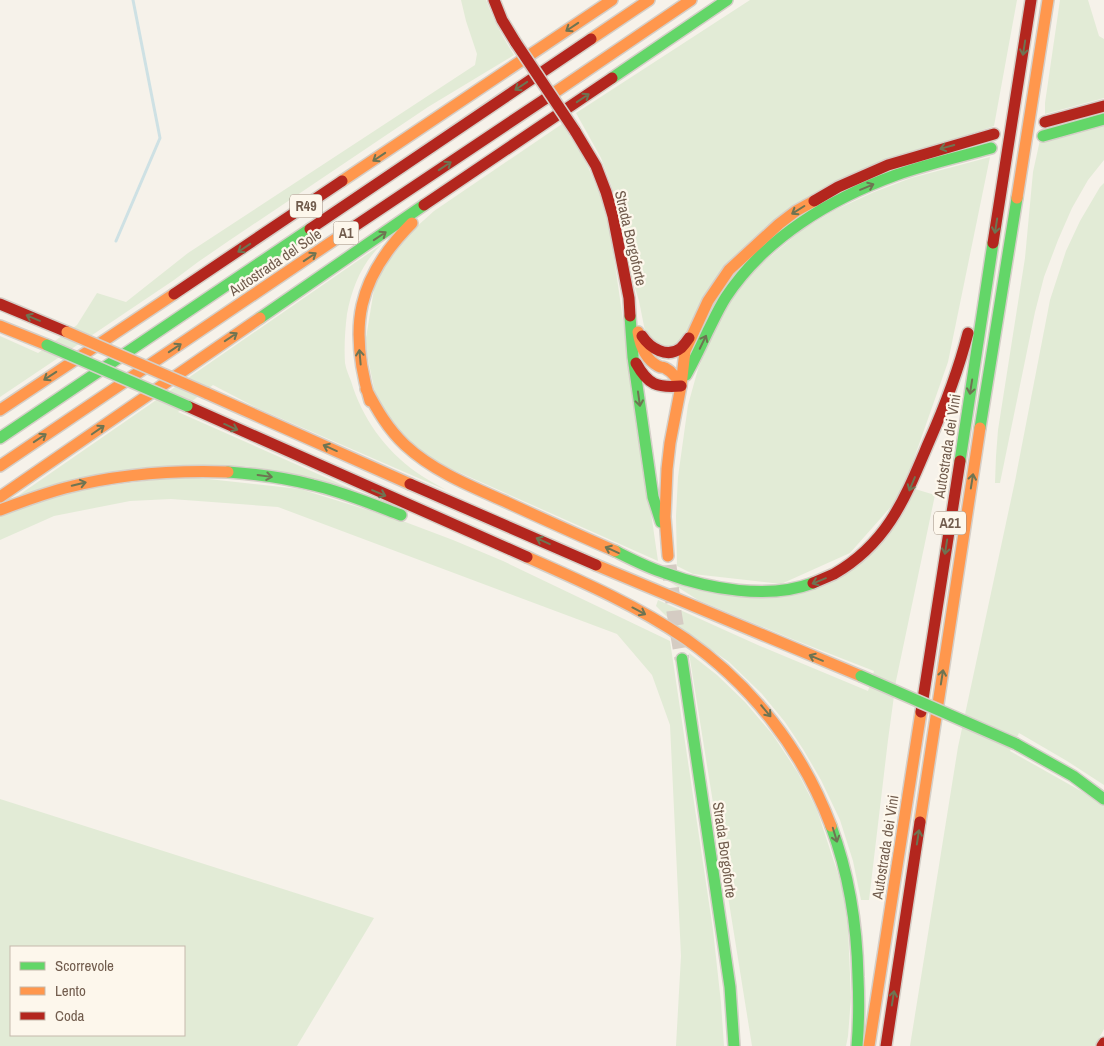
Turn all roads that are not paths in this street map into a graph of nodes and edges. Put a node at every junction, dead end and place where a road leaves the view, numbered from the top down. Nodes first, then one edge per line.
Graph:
1 (494, 0) edge
2 (612, 0) edge
3 (649, 0) edge
4 (691, 0) edge
5 (728, 0) edge
6 (1032, 0) edge
7 (1048, 0) edge
8 (1016, 100) junction
9 (1104, 106) edge
10 (1104, 119) edge
11 (1046, 122) dead end
12 (994, 134) dead end
13 (1042, 136) dead end
14 (991, 148) dead end
15 (499, 154) junction
16 (0, 304) edge
17 (0, 326) edge
18 (692, 335) junction
19 (633, 357) junction
20 (681, 386) junction
21 (366, 389) junction
22 (0, 410) edge
23 (0, 438) edge
24 (0, 466) edge
25 (0, 497) edge
26 (0, 510) edge
27 (414, 520) dead end
28 (430, 526) dead end
29 (666, 537) junction
30 (668, 556) tunnel mouth
31 (619, 575) junction
32 (614, 598) junction
33 (682, 660) tunnel mouth
34 (1104, 799) edge
35 (734, 1046) edge
36 (857, 1046) edge
37 (869, 1046) edge
38 (886, 1046) edge

1 - 19 main road, Strada Borgoforte, bridge
2 -> 22 main road, R49
3 -> 23 main road, Autostrada del Sole / A1
24 -> 4 main road, Autostrada del Sole / A1
15 -> 5 main road
6 -> 8 main road, Autostrada dei Vini / A21
38 -> 7 main road, Autostrada dei Vini / A21
8 -> 21 main road
8 -> 37 main road, Autostrada dei Vini / A21
9 - 11 main road
10 - 13 main road
12 -> 18 main road
20 -> 14 main road
21 -> 15 main road
25 -> 15 main road
31 -> 16 main road, bridge
17 -> 32 main road, bridge
18 - 20 main road
18 - 20 main road
19 - 20 main road
19 -> 29 main road, Strada Borgoforte
20 - 29 main road
21 - 31 main road
26 -> 27 main road
28 - 32 main road
29 - 30 main road
34 -> 31 main road, bridge
32 -> 36 main road
33 - 35 main road, Strada Borgoforte

